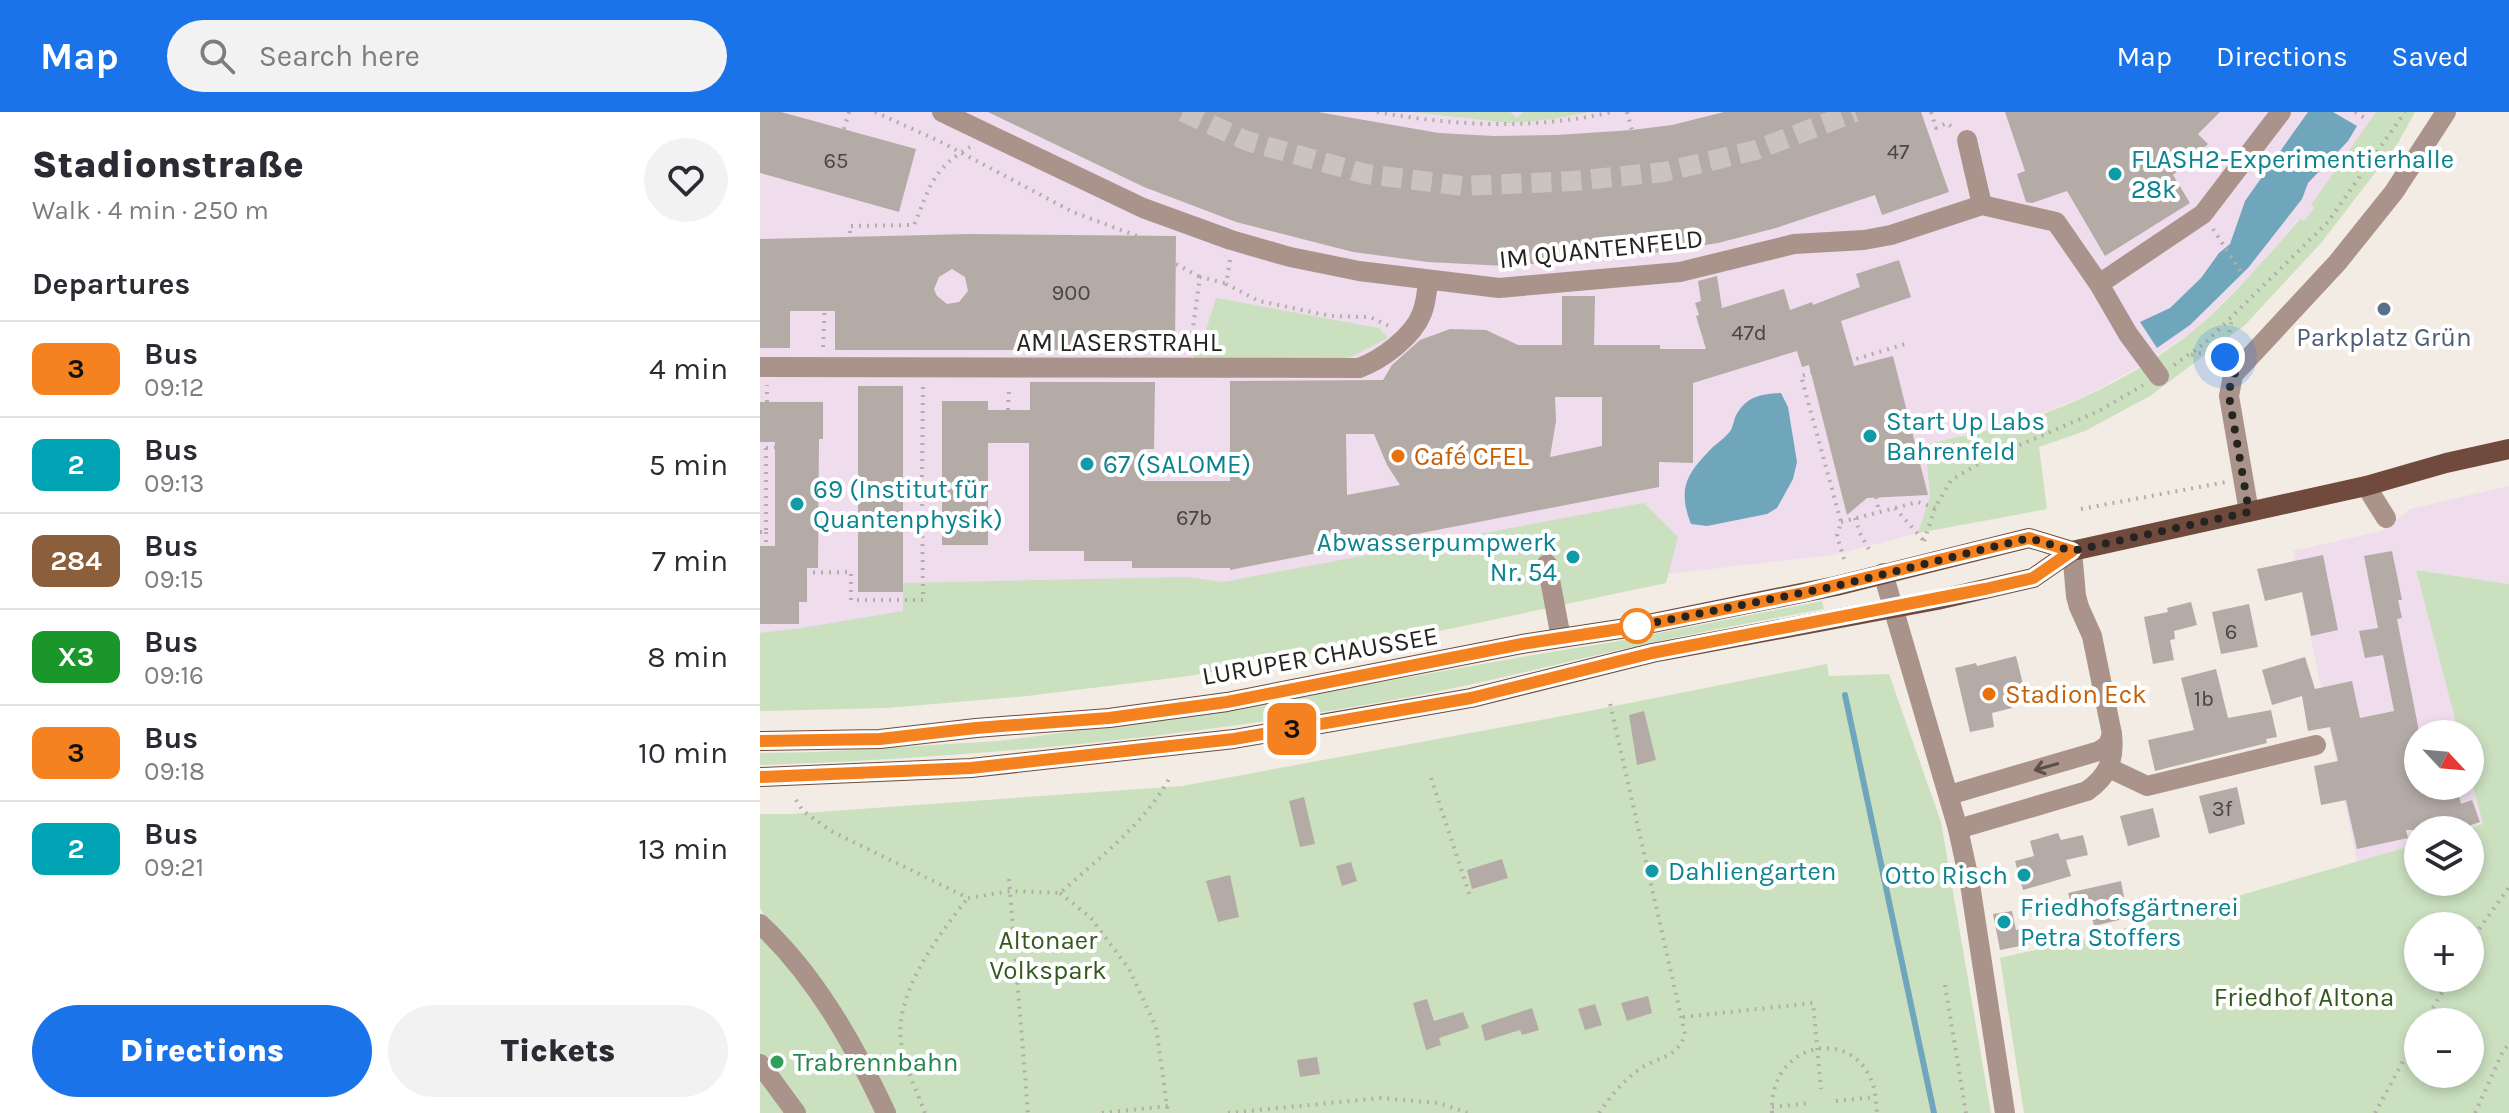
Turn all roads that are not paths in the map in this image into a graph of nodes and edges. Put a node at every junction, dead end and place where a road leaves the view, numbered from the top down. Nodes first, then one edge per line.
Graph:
1 (942, 112) edge
2 (2281, 112) edge
3 (2446, 112) edge
4 (1967, 140) dead end
5 (1982, 205) junction
6 (1428, 281) junction
7 (2099, 284) junction
8 (760, 367) edge
9 (2159, 376) road end
10 (2509, 449) edge
11 (2366, 486) junction
12 (2249, 512) junction
13 (2386, 518) dead end
14 (2072, 551) junction
15 (1547, 564) dead end
16 (1883, 573) junction
17 (1893, 607) junction
18 (1561, 638) junction
19 (2112, 734) junction
20 (760, 741) edge
21 (2316, 745) dead end
22 (2109, 768) junction
23 (760, 777) edge
24 (1949, 795) junction
25 (1958, 829) junction
26 (760, 924) edge
27 (760, 1064) edge
28 (796, 1113) edge
29 (886, 1113) edge
30 (2005, 1113) edge

1 - 6 street, IM QUANTENFELD
2 - 7 street
3 - 12 street
4 - 5 street
5 - 6 street, IM QUANTENFELD
5 - 7 street
6 - 8 street, AM LASERSTRAHL
7 - 9 street
10 - 11 main road
11 - 12 main road
11 - 13 street
12 - 14 main road
14 - 16 main road, LURUPER CHAUSSEE
14 - 17 main road
14 - 19 street
15 - 18 street
16 - 17 street
16 - 18 main road, LURUPER CHAUSSEE
17 - 23 main road
17 - 24 street
18 - 20 main road, LURUPER CHAUSSEE
19 - 22 street
19 -> 24 street
21 - 22 street
22 - 25 street
24 - 25 street
25 - 30 street
26 - 29 street
27 - 28 street

